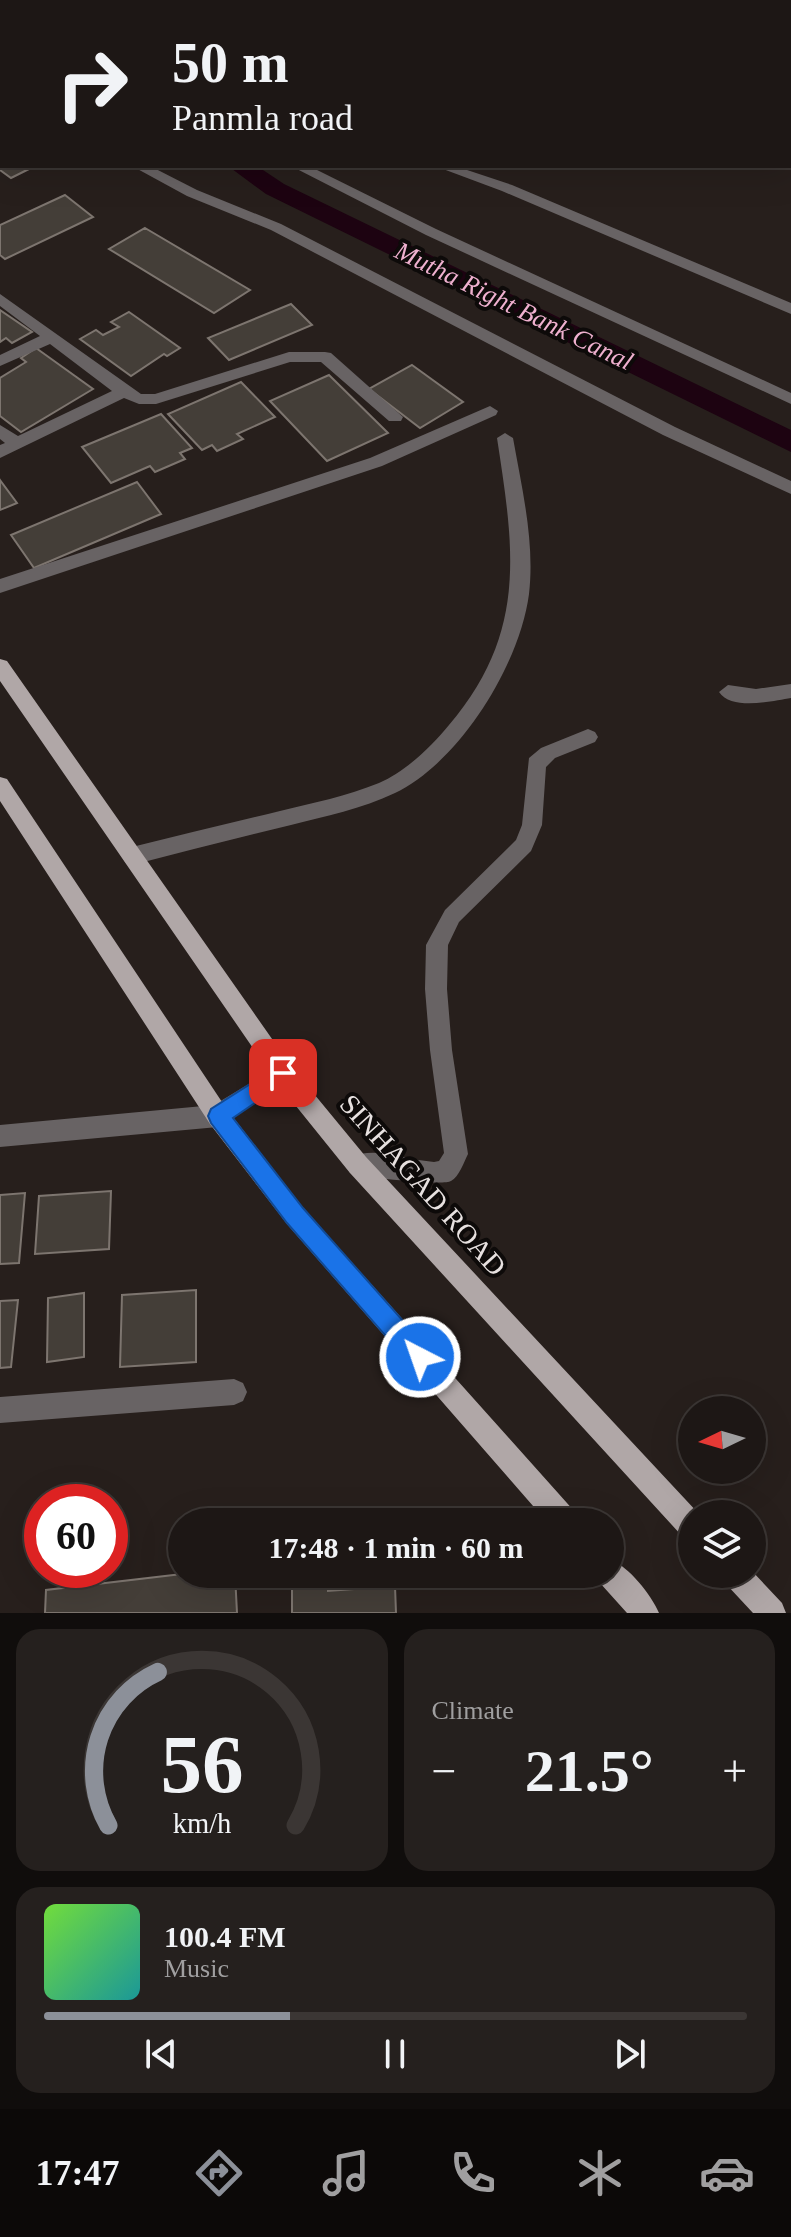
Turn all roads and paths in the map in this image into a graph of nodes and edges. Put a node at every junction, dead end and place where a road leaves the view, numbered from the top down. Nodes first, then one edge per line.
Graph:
1 (143, 168) edge
2 (302, 168) edge
3 (448, 168) edge
4 (0, 299) edge
5 (791, 309) edge
6 (51, 337) junction
7 (0, 361) edge
8 (124, 392) junction
9 (791, 399) edge
10 (490, 411) dead end
11 (395, 417) dead end
12 (0, 430) edge
13 (505, 438) dead end
14 (17, 444) junction
15 (0, 452) edge
16 (791, 488) edge
17 (0, 586) edge
18 (0, 666) edge
19 (791, 691) edge
20 (728, 692) dead end
21 (588, 737) dead end
22 (0, 785) edge
23 (132, 856) junction
24 (283, 1073) junction
25 (218, 1116) junction
26 (0, 1136) edge
27 (358, 1165) junction
28 (234, 1392) dead end
29 (0, 1410) edge
30 (553, 1508) edge
31 (678, 1511) edge
32 (623, 1588) edge
33 (749, 1588) edge
34 (645, 1613) edge
35 (772, 1613) edge

1 - 16 street
2 - 9 street
3 - 5 street
4 - 6 street
6 - 7 street
6 - 8 street
8 - 11 street
8 - 14 street
10 - 17 street
12 - 14 street
13 - 23 street
14 - 15 street
18 - 23 main road, SINHAGAD ROAD
19 - 20 street
21 - 27 street
22 - 25 main road
23 - 24 main road, SINHAGAD ROAD
24 - 25 street
24 - 27 main road, SINHAGAD ROAD
25 - 26 street
25 - 30 main road
27 - 31 main road, SINHAGAD ROAD
28 - 29 street
32 - 34 main road
33 - 35 main road

